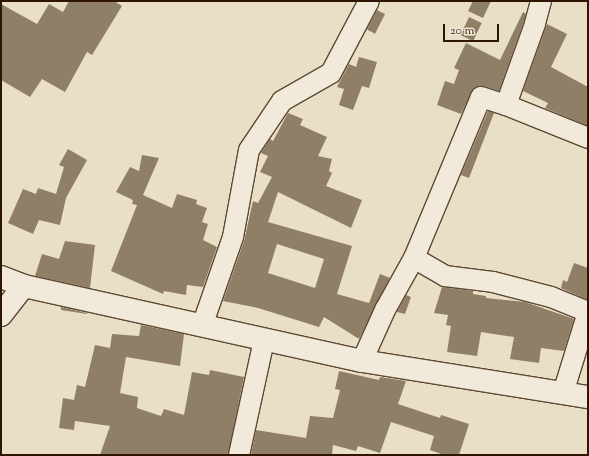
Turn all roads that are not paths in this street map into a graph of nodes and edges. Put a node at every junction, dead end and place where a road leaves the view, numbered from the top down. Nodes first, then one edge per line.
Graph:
1 (369, 1) edge
2 (541, 1) edge
3 (506, 105) junction
4 (588, 138) edge
5 (414, 258) junction
6 (1, 277) edge
7 (24, 286) junction
8 (588, 312) edge
9 (1, 315) edge
10 (202, 326) junction
11 (264, 340) junction
12 (362, 361) junction
13 (563, 393) junction
14 (588, 396) edge
15 (239, 455) edge

1 - 10 street
2 - 3 street
3 - 4 street
3 - 5 street
5 - 8 street
5 - 12 street
6 - 7 street
7 - 9 street
7 - 10 street
8 - 13 street
10 - 11 street
11 - 12 street
11 - 15 street
12 - 13 street
13 - 14 street

